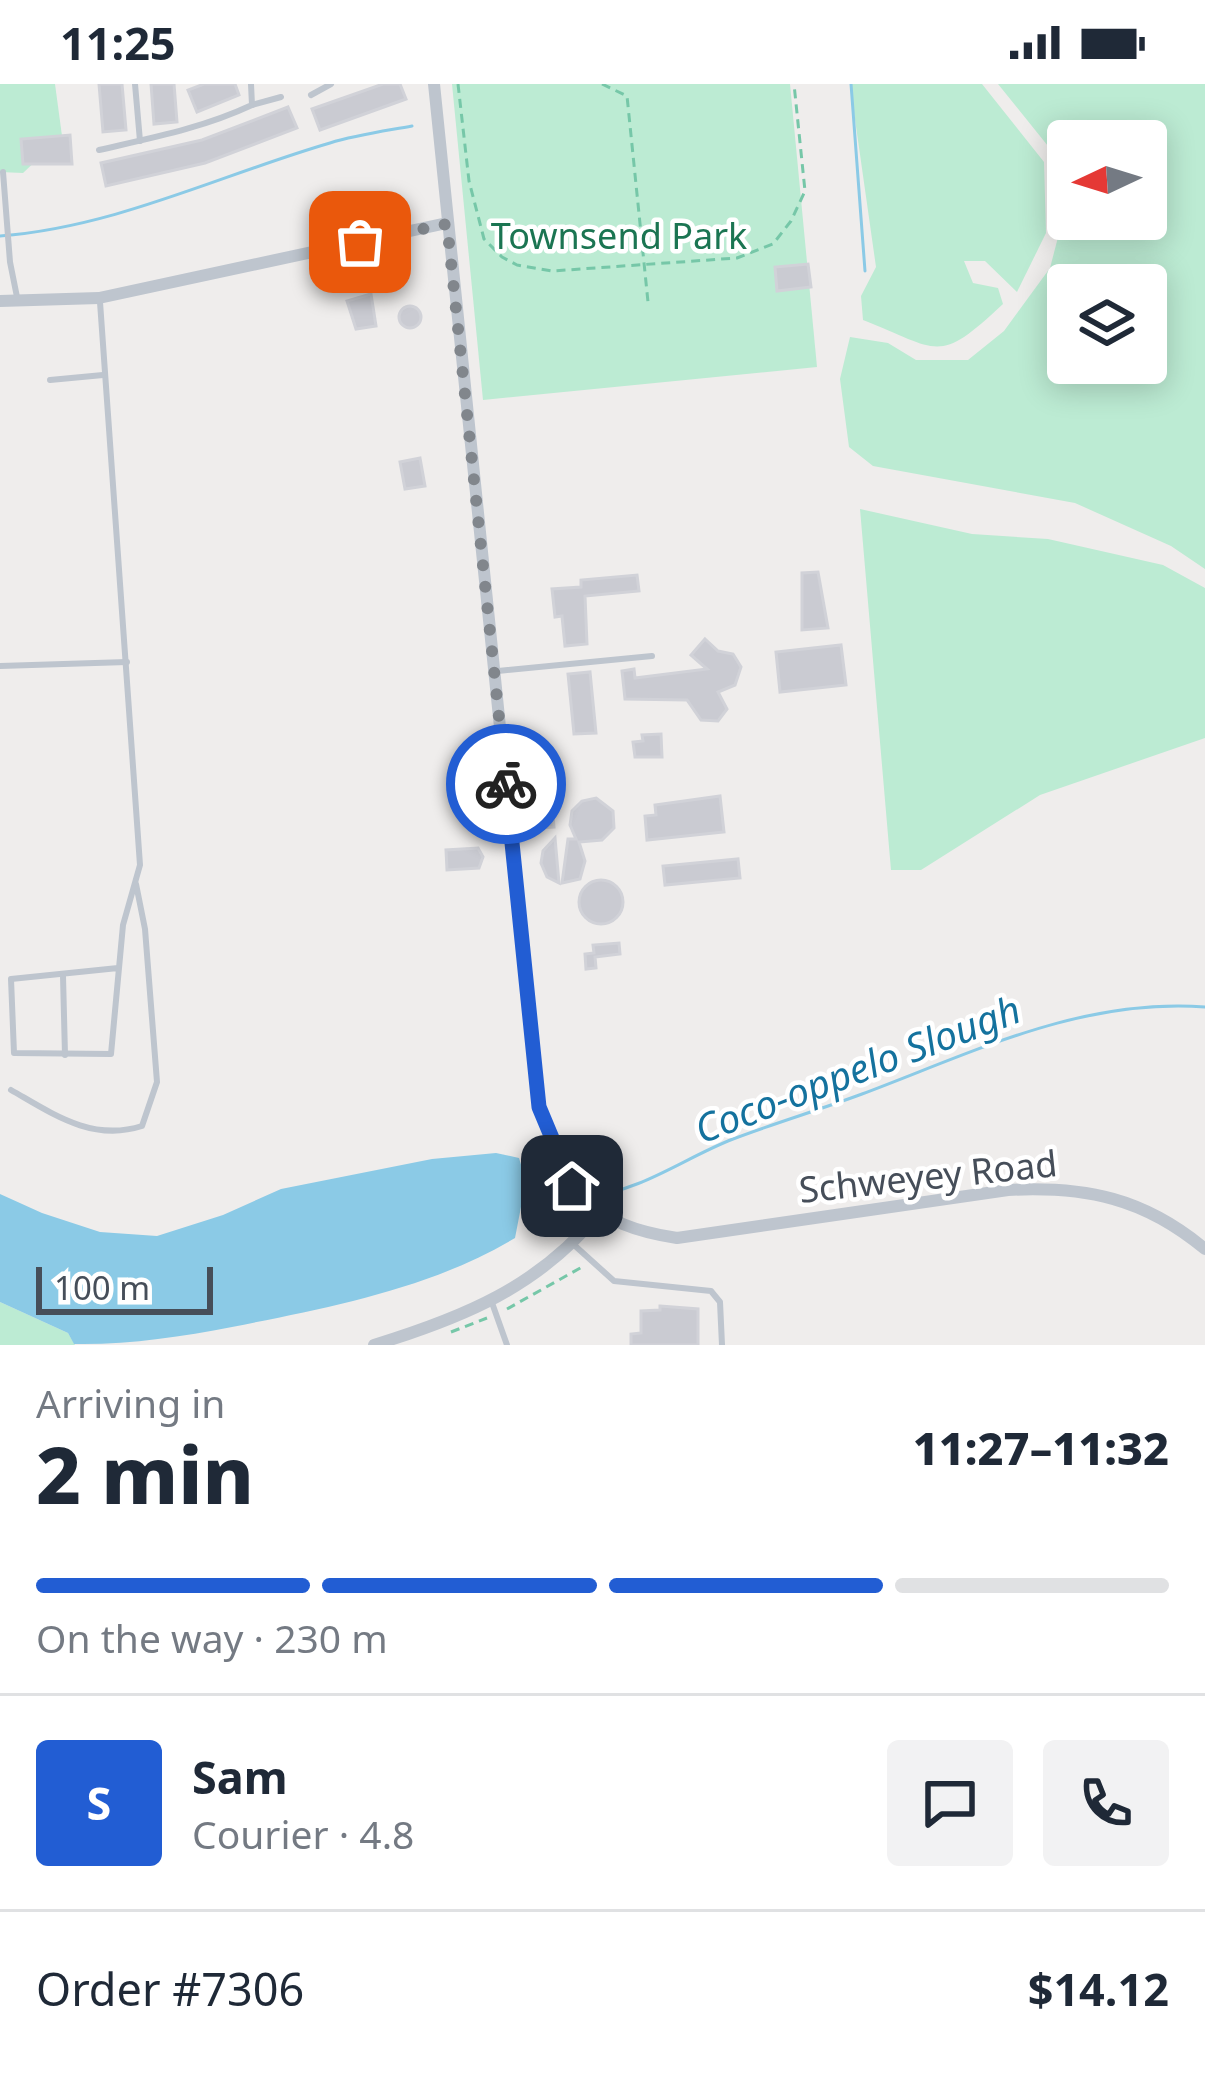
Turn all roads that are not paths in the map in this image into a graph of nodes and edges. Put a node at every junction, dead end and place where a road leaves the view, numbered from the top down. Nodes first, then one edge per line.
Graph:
1 (135, 84) edge
2 (250, 84) edge
3 (331, 84) edge
4 (434, 84) edge
5 (311, 95) dead end
6 (281, 97) dead end
7 (252, 105) junction
8 (140, 141) junction
9 (99, 150) dead end
10 (3, 172) dead end
11 (447, 224) junction
12 (99, 298) junction
13 (0, 301) edge
14 (18, 301) junction
15 (104, 375) junction
16 (50, 380) dead end
17 (652, 656) dead end
18 (128, 662) junction
19 (0, 666) edge
20 (494, 672) junction
21 (136, 880) junction
22 (118, 968) junction
23 (63, 976) junction
24 (64, 1055) junction
25 (10, 1090) dead end
26 (599, 1213) junction
27 (573, 1244) junction
28 (1205, 1250) edge
29 (491, 1300) junction
30 (374, 1345) edge
31 (507, 1345) edge
32 (722, 1345) edge

1 - 8 lane
2 - 7 lane
3 - 5 lane
4 - 11 street
6 - 7 lane
7 - 8 lane
8 - 9 lane
10 - 14 lane
11 - 12 street
11 - 20 street
12 - 14 street
12 - 15 lane
13 - 14 street
15 - 16 lane
15 - 18 lane
17 - 20 lane
18 - 19 lane
18 - 21 lane
20 - 26 street
21 - 22 lane
21 - 25 lane
22 - 23 lane
22 - 24 lane
23 - 24 lane
23 - 24 lane
26 - 27 street
26 - 28 street, Schweyey Road
27 - 29 street
27 - 32 lane
29 - 30 street
29 - 31 lane

